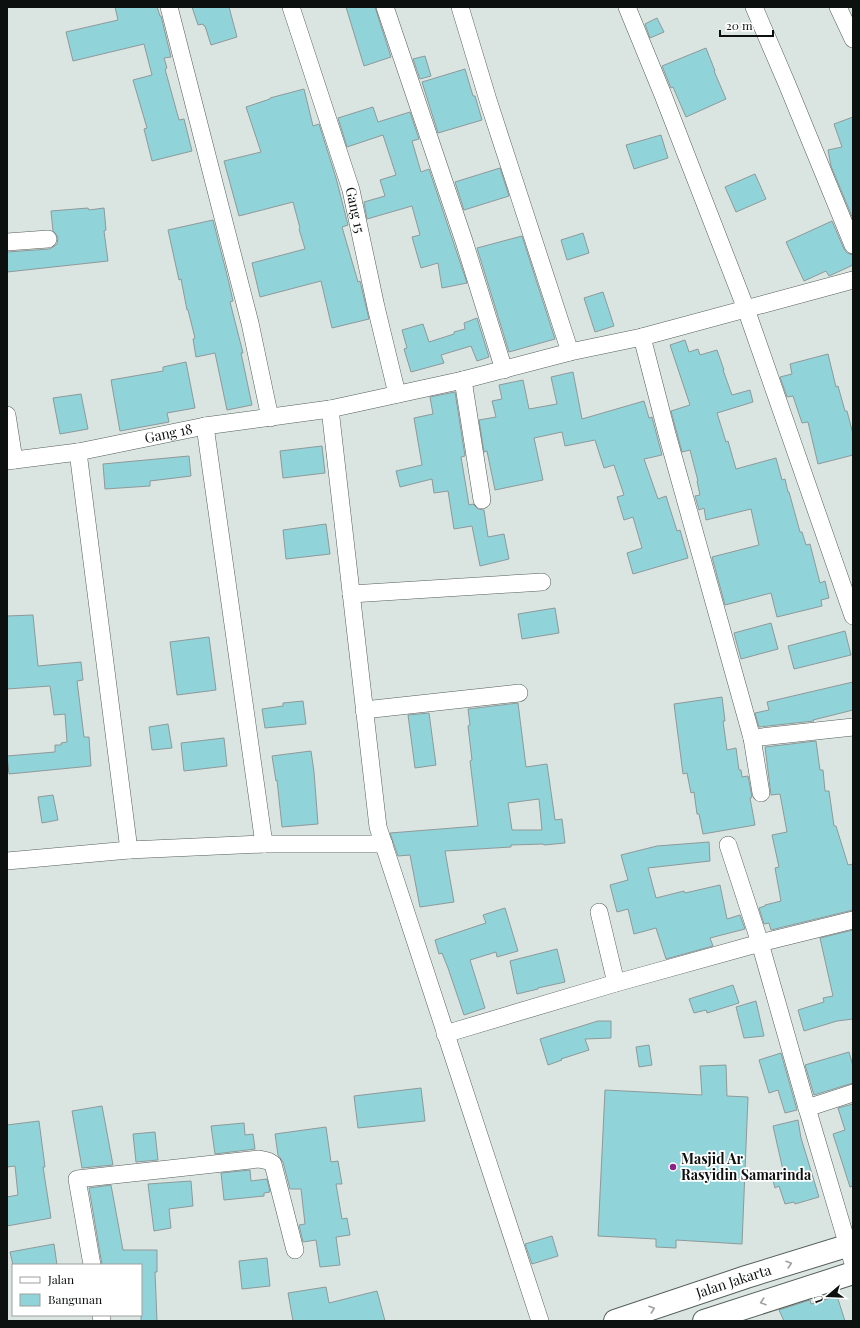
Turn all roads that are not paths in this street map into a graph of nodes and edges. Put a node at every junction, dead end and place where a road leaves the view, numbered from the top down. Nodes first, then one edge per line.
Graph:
1 (169, 7) edge
2 (291, 7) edge
3 (385, 7) edge
4 (460, 7) edge
5 (626, 7) edge
6 (754, 7) edge
7 (838, 7) edge
8 (853, 40) edge
9 (48, 239) dead end
10 (7, 242) edge
11 (853, 245) edge
12 (853, 280) edge
13 (746, 309) junction
14 (642, 337) junction
15 (570, 352) junction
16 (504, 370) junction
17 (463, 380) junction
18 (397, 394) junction
19 (330, 409) junction
20 (7, 415) edge
21 (270, 418) junction
22 (205, 426) junction
23 (78, 452) junction
24 (11, 460) edge
25 (482, 500) dead end
26 (542, 582) dead end
27 (352, 594) junction
28 (853, 616) edge
29 (519, 693) dead end
30 (364, 710) junction
31 (853, 726) edge
32 (752, 738) junction
33 (761, 793) dead end
34 (264, 844) junction
35 (384, 844) junction
36 (728, 844) dead end
37 (129, 850) junction
38 (7, 861) edge
39 (599, 912) dead end
40 (853, 920) edge
41 (760, 943) junction
42 (616, 983) junction
43 (445, 1034) junction
44 (853, 1093) edge
45 (807, 1108) junction
46 (295, 1250) dead end
47 (851, 1251) edge
48 (92, 1264) edge
49 (853, 1273) edge
50 (540, 1321) edge
51 (615, 1321) edge
52 (704, 1321) edge

1 - 21 street
2 - 18 street, Gang 15
3 - 16 street
4 - 15 street
5 - 13 street
6 - 11 street
7 - 8 street
9 - 10 street
12 - 13 street, Gang 18
13 - 14 street, Gang 18
13 - 28 street
14 - 15 street, Gang 18
14 - 32 street
15 - 16 street, Gang 18
16 - 17 street, Gang 18
17 - 18 street, Gang 18
17 - 25 street
18 - 19 street, Gang 18
19 - 21 street, Gang 18
19 - 27 street
20 - 24 street
21 - 22 street, Gang 18
22 - 23 street, Gang 18
22 - 34 street
23 - 24 street, Gang 18
23 - 37 street
26 - 27 street
27 - 30 street
29 - 30 street
30 - 35 street
31 - 32 street
32 - 33 street
34 - 35 street
34 - 37 street
35 - 43 street
36 - 41 street
37 - 38 street
39 - 42 street
40 - 41 street
41 - 42 street
41 - 45 street
42 - 43 street
43 - 50 street
44 - 45 street
45 - 47 street
46 - 48 street
51 -> 47 main road, Jalan Jakarta
49 -> 52 main road, Jalan Jakarta

